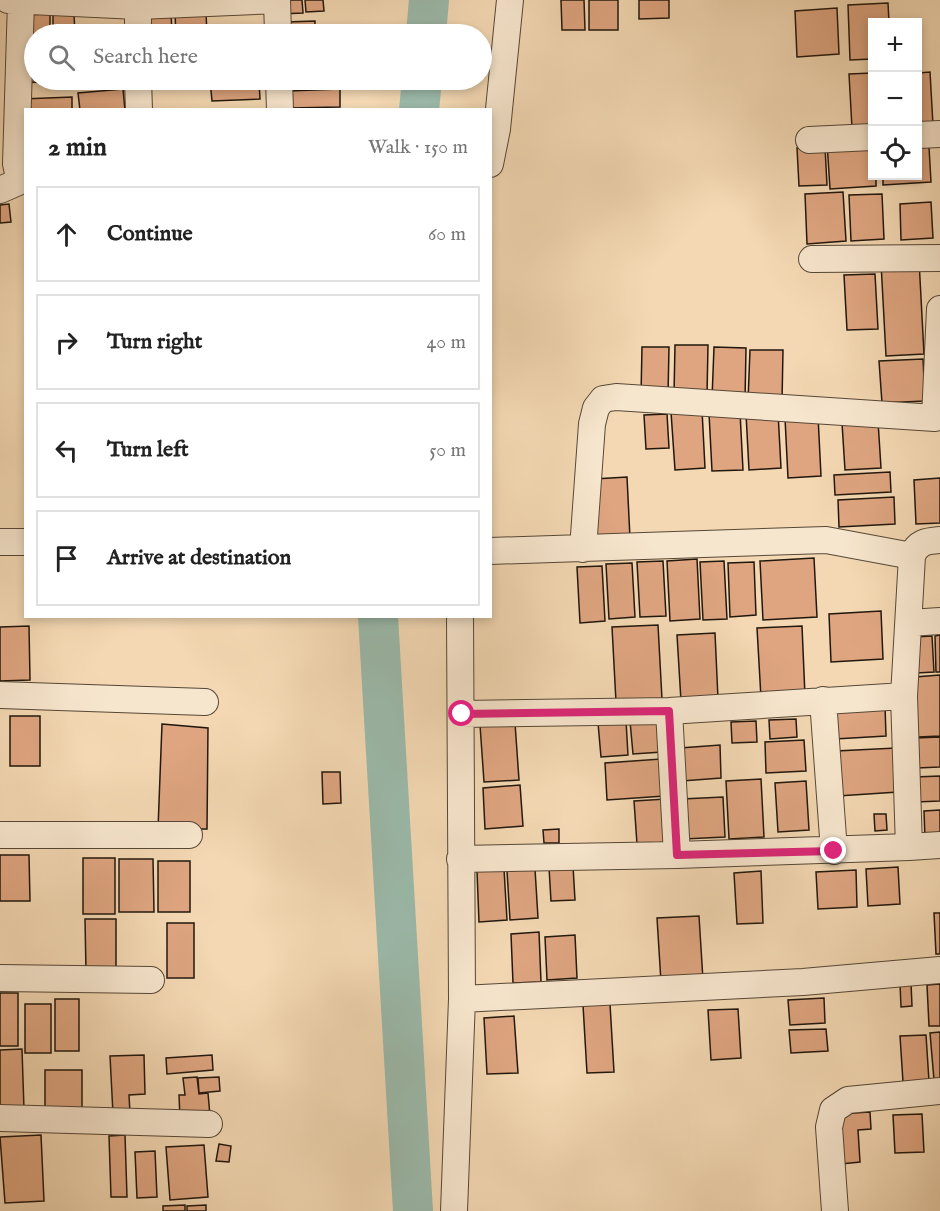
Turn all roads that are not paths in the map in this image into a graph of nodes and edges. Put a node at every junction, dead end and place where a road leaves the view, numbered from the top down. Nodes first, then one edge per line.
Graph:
1 (8, 0) edge
2 (277, 0) edge
3 (510, 0) edge
4 (21, 1) edge
5 (138, 6) junction
6 (138, 24) edge
7 (278, 24) edge
8 (138, 90) edge
9 (279, 90) edge
10 (139, 108) edge
11 (280, 108) edge
12 (940, 134) edge
13 (922, 135) edge
14 (868, 137) edge
15 (808, 140) dead end
16 (492, 154) edge
17 (24, 178) edge
18 (24, 179) edge
19 (0, 190) edge
20 (940, 258) edge
21 (812, 259) dead end
22 (940, 309) edge
23 (940, 540) edge
24 (0, 542) edge
25 (24, 542) edge
26 (583, 549) junction
27 (492, 550) edge
28 (912, 556) junction
29 (460, 618) edge
30 (940, 621) edge
31 (909, 623) junction
32 (0, 695) edge
33 (904, 696) junction
34 (823, 700) junction
35 (205, 702) dead end
36 (669, 711) junction
37 (462, 714) junction
38 (0, 835) edge
39 (189, 835) dead end
40 (940, 845) edge
41 (909, 847) junction
42 (834, 851) junction
43 (677, 855) junction
44 (460, 859) junction
45 (940, 970) edge
46 (0, 978) edge
47 (151, 980) dead end
48 (462, 999) junction
49 (940, 1091) edge
50 (0, 1118) edge
51 (209, 1124) dead end
52 (454, 1211) edge
53 (835, 1211) edge

1 - 4 street
2 - 5 street
2 - 7 street
3 - 16 street
4 - 5 street
4 - 17 street
5 - 6 street
8 - 10 street
9 - 11 street
12 - 13 street
14 - 15 street
18 - 19 street
20 - 21 street
22 - 26 street
23 - 28 street
24 - 25 street
26 - 27 street
26 - 28 street
28 - 31 street
29 - 37 street
30 - 31 street
31 - 33 street
32 - 35 street
33 - 34 street
33 - 41 street
34 - 36 street
34 - 42 street
36 - 37 street
36 - 43 street
37 - 44 street
38 - 39 street
40 - 41 street
41 - 42 street
42 - 43 street
43 - 44 street
44 - 48 street
45 - 48 street
46 - 47 street
48 - 52 street
49 - 53 street
50 - 51 street

